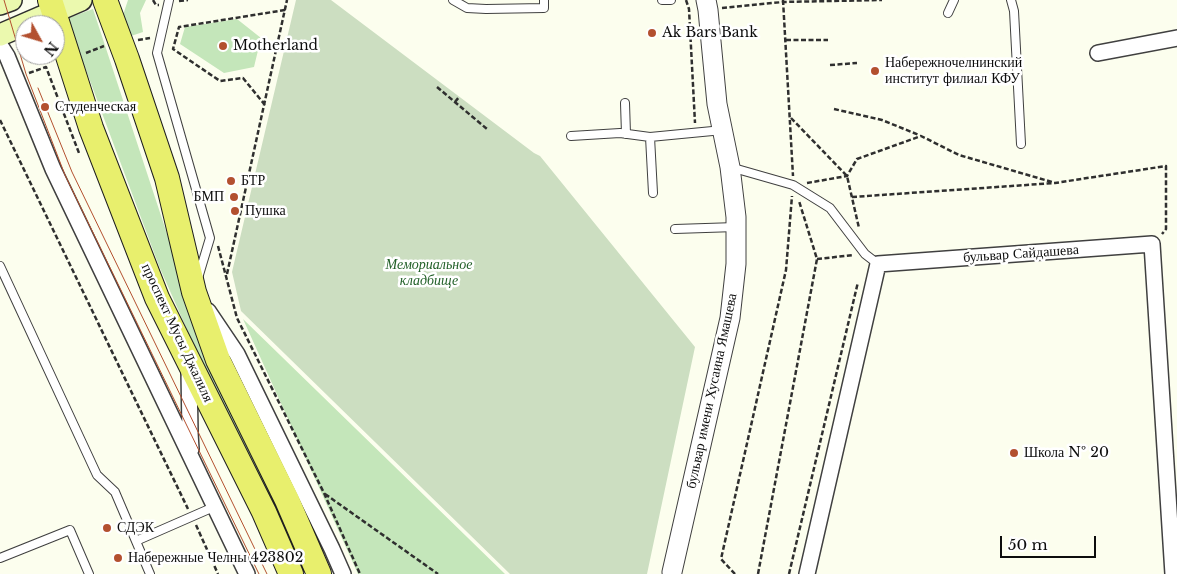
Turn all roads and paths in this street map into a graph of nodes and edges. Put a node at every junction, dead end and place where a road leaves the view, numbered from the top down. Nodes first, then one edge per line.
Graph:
1 (11, 0) edge
2 (81, 0) edge
3 (105, 0) edge
4 (188, 0) edge
5 (288, 0) edge
6 (453, 0) edge
7 (544, 0) edge
8 (662, 0) edge
9 (671, 0) edge
10 (686, 0) edge
11 (882, 0) edge
12 (954, 0) edge
13 (1011, 0) edge
14 (173, 1) edge
15 (783, 1) edge
16 (0, 4) edge
17 (707, 5) edge
18 (52, 6) edge
19 (285, 10) junction
20 (948, 13) dead end
21 (0, 35) edge
22 (1177, 38) edge
23 (786, 40) junction
24 (828, 40) dead end
25 (0, 45) edge
26 (105, 46) dead end
27 (1098, 53) dead end
28 (80, 54) dead end
29 (857, 63) dead end
30 (830, 65) dead end
31 (26, 74) dead end
32 (437, 87) dead end
33 (459, 96) dead end
34 (455, 102) junction
35 (625, 103) dead end
36 (265, 105) junction
37 (834, 109) dead end
38 (790, 116) junction
39 (0, 120) edge
40 (487, 129) dead end
41 (723, 130) junction
42 (695, 133) junction
43 (626, 134) junction
44 (570, 136) dead end
45 (920, 136) junction
46 (650, 137) junction
47 (1021, 144) dead end
48 (79, 153) dead end
49 (1166, 166) dead end
50 (730, 167) junction
51 (847, 176) junction
52 (1056, 183) junction
53 (794, 185) junction
54 (653, 193) dead end
55 (852, 196) junction
56 (736, 227) junction
57 (675, 229) dead end
58 (216, 239) dead end
59 (865, 254) junction
60 (818, 259) junction
61 (878, 264) junction
62 (0, 266) edge
63 (227, 277) junction
64 (194, 292) junction
65 (189, 361) junction
66 (192, 460) junction
67 (324, 493) junction
68 (1172, 493) edge
69 (216, 506) junction
70 (192, 518) junction
71 (136, 541) junction
72 (0, 558) edge
73 (675, 573) edge
74 (89, 574) edge
75 (150, 574) edge
76 (218, 574) edge
77 (247, 574) edge
78 (291, 574) edge
79 (319, 574) edge
80 (343, 574) edge
81 (360, 574) edge
82 (438, 574) edge
83 (735, 574) edge
84 (758, 574) edge
85 (789, 574) edge
86 (806, 574) edge
87 (1172, 574) edge

1 - 16 main road
2 - 18 main road
3 - 64 main road, проспект Мусы Джалиля
4 - 14 path
5 - 19 path
6 - 7 lane
8 - 9 lane
10 - 42 path
11 - 15 path
12 - 20 lane
13 - 47 lane
14 - 64 lane
15 - 17 path
15 - 23 path
17 - 41 street, бульвар имени Хусаина Ямашева
18 - 21 main road
18 - 65 main road, проспект Мусы Джалиля
19 - 36 path
19 - 36 path
22 - 27 street
23 - 24 path
23 - 38 path
25 - 66 street
26 - 28 path
29 - 30 path
31 - 48 path
32 - 34 path
33 - 34 path
34 - 40 path
35 - 43 lane
36 - 63 path
37 - 45 path
38 - 51 path
38 - 53 path
39 - 70 path
41 - 42 lane
41 - 50 street, бульвар имени Хусаина Ямашева
42 - 46 lane
43 - 44 lane
43 - 46 lane
45 - 51 path
45 - 52 path
46 - 54 lane
49 - 52 path
50 - 53 lane
50 - 56 street, бульвар имени Хусаина Ямашева
51 - 53 path
51 - 55 path
52 - 55 path
53 - 59 lane
53 - 60 path
53 - 83 path
55 - 59 path
56 - 57 lane
56 - 73 street, бульвар имени Хусаина Ямашева
58 - 63 path
59 - 60 path
59 - 61 lane
59 - 85 path
60 - 84 path
61 - 68 street, бульвар Сайдашева
61 - 86 street
62 - 71 lane
63 - 67 path
64 - 79 main road, проспект Мусы Джалиля
64 - 80 street
65 - 66 street
65 - 78 main road, проспект Мусы Джалиля
66 - 69 street
67 - 81 path
67 - 82 path
68 - 87 street, бульвар Сайдашева
69 - 70 lane
69 - 77 street
70 - 71 lane
70 - 76 path
71 - 75 lane
72 - 74 lane

